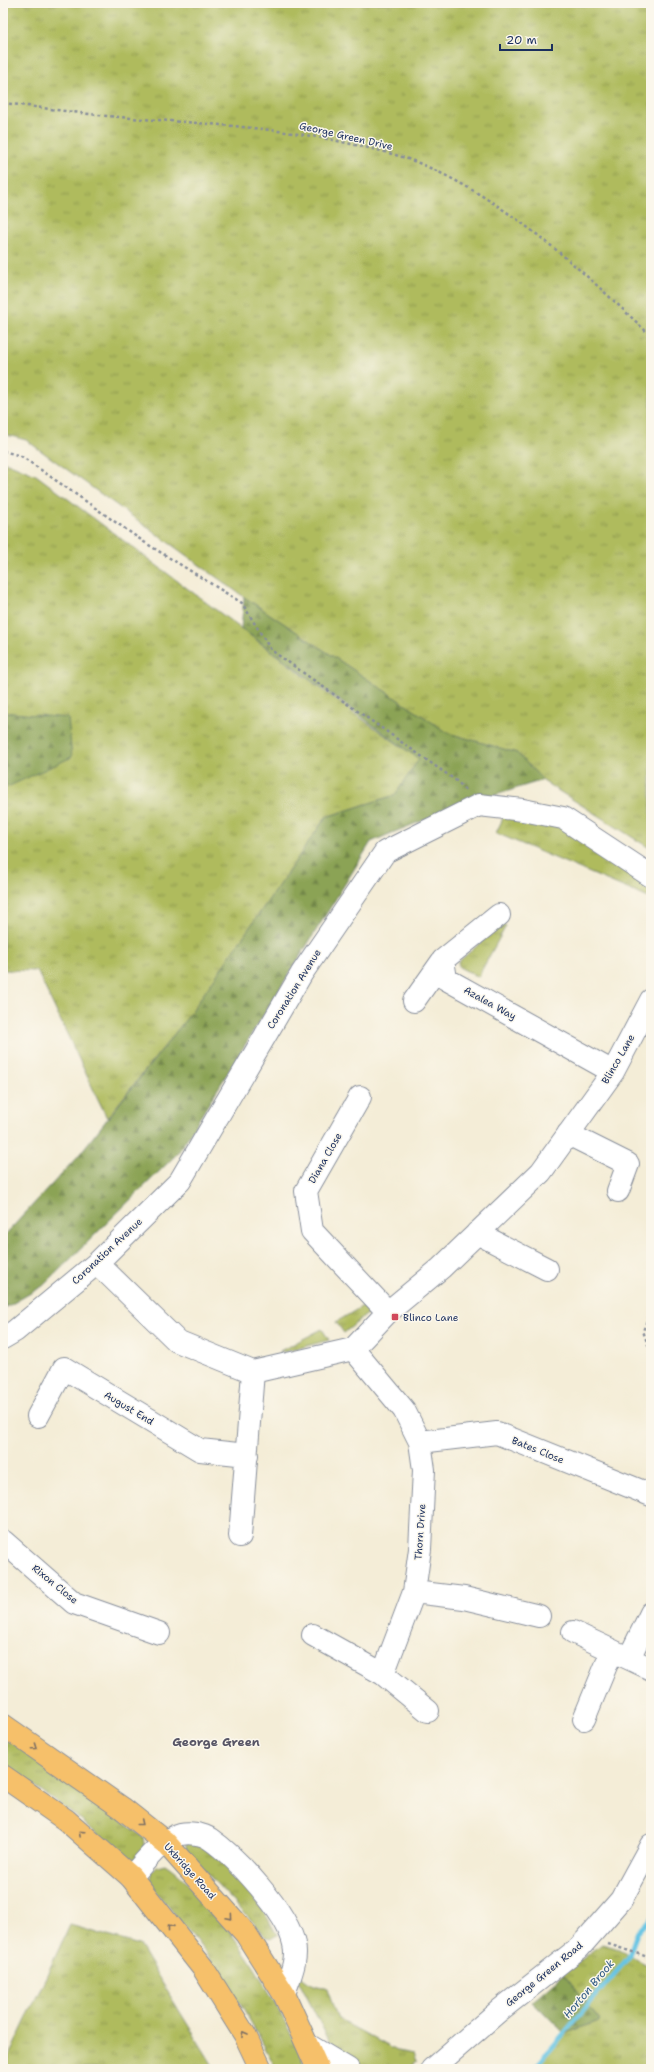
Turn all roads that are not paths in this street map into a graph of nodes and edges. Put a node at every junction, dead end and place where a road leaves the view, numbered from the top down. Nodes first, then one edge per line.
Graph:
1 (651, 876) edge
2 (499, 914) dead end
3 (443, 960) junction
4 (651, 1000) edge
5 (414, 1001) dead end
6 (613, 1072) junction
7 (360, 1097) dead end
8 (568, 1134) junction
9 (618, 1191) dead end
10 (478, 1233) junction
11 (97, 1263) junction
12 (547, 1269) dead end
13 (388, 1312) junction
14 (3, 1338) edge
15 (354, 1349) junction
16 (253, 1372) junction
17 (38, 1416) dead end
18 (420, 1442) junction
19 (247, 1455) junction
20 (651, 1495) edge
21 (240, 1536) dead end
22 (3, 1541) edge
23 (414, 1592) junction
24 (651, 1613) edge
25 (539, 1616) dead end
26 (573, 1632) dead end
27 (159, 1633) dead end
28 (313, 1635) dead end
29 (621, 1654) junction
30 (651, 1669) edge
31 (383, 1674) junction
32 (428, 1711) dead end
33 (584, 1719) dead end
34 (3, 1725) edge
35 (3, 1776) edge
36 (165, 1842) junction
37 (651, 1844) edge
38 (131, 1877) junction
39 (284, 1994) junction
40 (308, 2045) junction
41 (261, 2069) edge
42 (318, 2069) edge
43 (348, 2069) edge
44 (432, 2069) edge

1 - 11 street, Coronation Avenue
2 - 3 street
3 - 5 street
3 - 6 street, Azalea Way
4 - 6 street, Blinco Lane
6 - 8 street, Blinco Lane
7 - 13 street, Diana Close
8 - 9 street
8 - 10 street, Blinco Lane
10 - 12 street
10 - 13 street, Blinco Lane
11 - 14 street, Coronation Avenue
11 - 16 street
13 - 15 street, Blinco Lane
15 - 16 street
15 - 18 street, Thorn Drive
16 - 19 street
17 - 19 street, August End
18 - 20 street, Bates Close
18 - 23 street, Thorn Drive
19 - 21 street
22 - 27 street, Rixon Close
23 - 25 street
23 - 31 street, Thorn Drive
24 - 29 street
26 - 29 street
28 - 31 street
29 - 30 street
29 - 33 street
31 - 32 street
34 -> 36 main road, Uxbridge Road
38 -> 35 main road
36 - 38 street
36 -> 39 main road, Uxbridge Road
36 - 39 street
37 - 44 street, George Green Road
41 -> 38 main road
39 - 40 main road, Uxbridge Road
40 - 42 main road, Uxbridge Road
40 - 43 street

